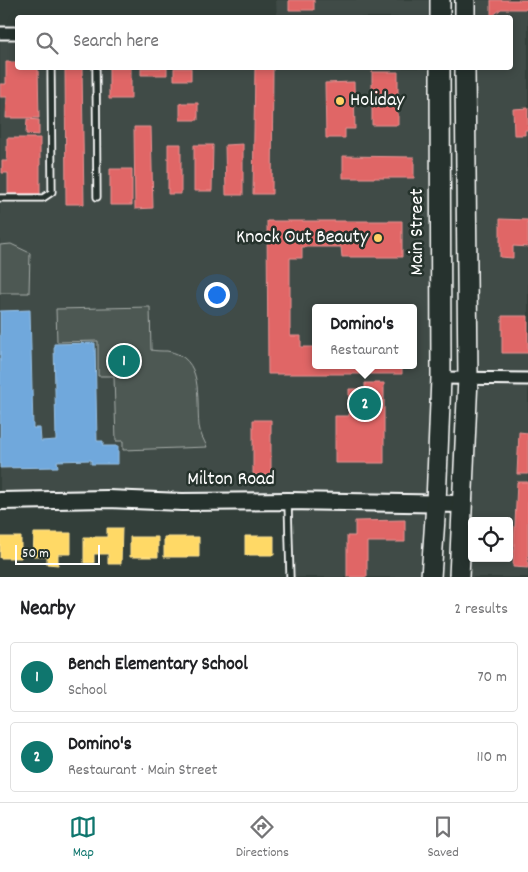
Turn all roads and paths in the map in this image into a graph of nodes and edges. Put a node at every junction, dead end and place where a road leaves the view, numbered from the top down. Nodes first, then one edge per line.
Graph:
1 (440, 0) edge
2 (465, 0) edge
3 (440, 15) edge
4 (465, 15) edge
5 (0, 33) edge
6 (15, 33) edge
7 (51, 70) edge
8 (96, 70) edge
9 (440, 70) edge
10 (465, 70) edge
11 (96, 197) dead end
12 (0, 198) edge
13 (441, 378) junction
14 (468, 378) junction
15 (528, 379) edge
16 (0, 501) edge
17 (288, 501) junction
18 (436, 503) junction
19 (462, 504) junction
20 (290, 577) edge
21 (431, 577) edge
22 (459, 577) edge

1 - 3 main road
2 - 4 main road
5 - 6 street
7 - 12 lane
8 - 11 lane
9 - 13 main road, Main Street
10 - 14 main road
13 - 14 street
13 - 18 main road, Main Street
14 - 15 street
14 - 19 main road
16 - 17 street, Milton Road
17 - 18 street, Milton Road
17 - 20 lane
18 - 19 street, Milton Road
18 - 21 main road, Main Street
19 - 22 main road

